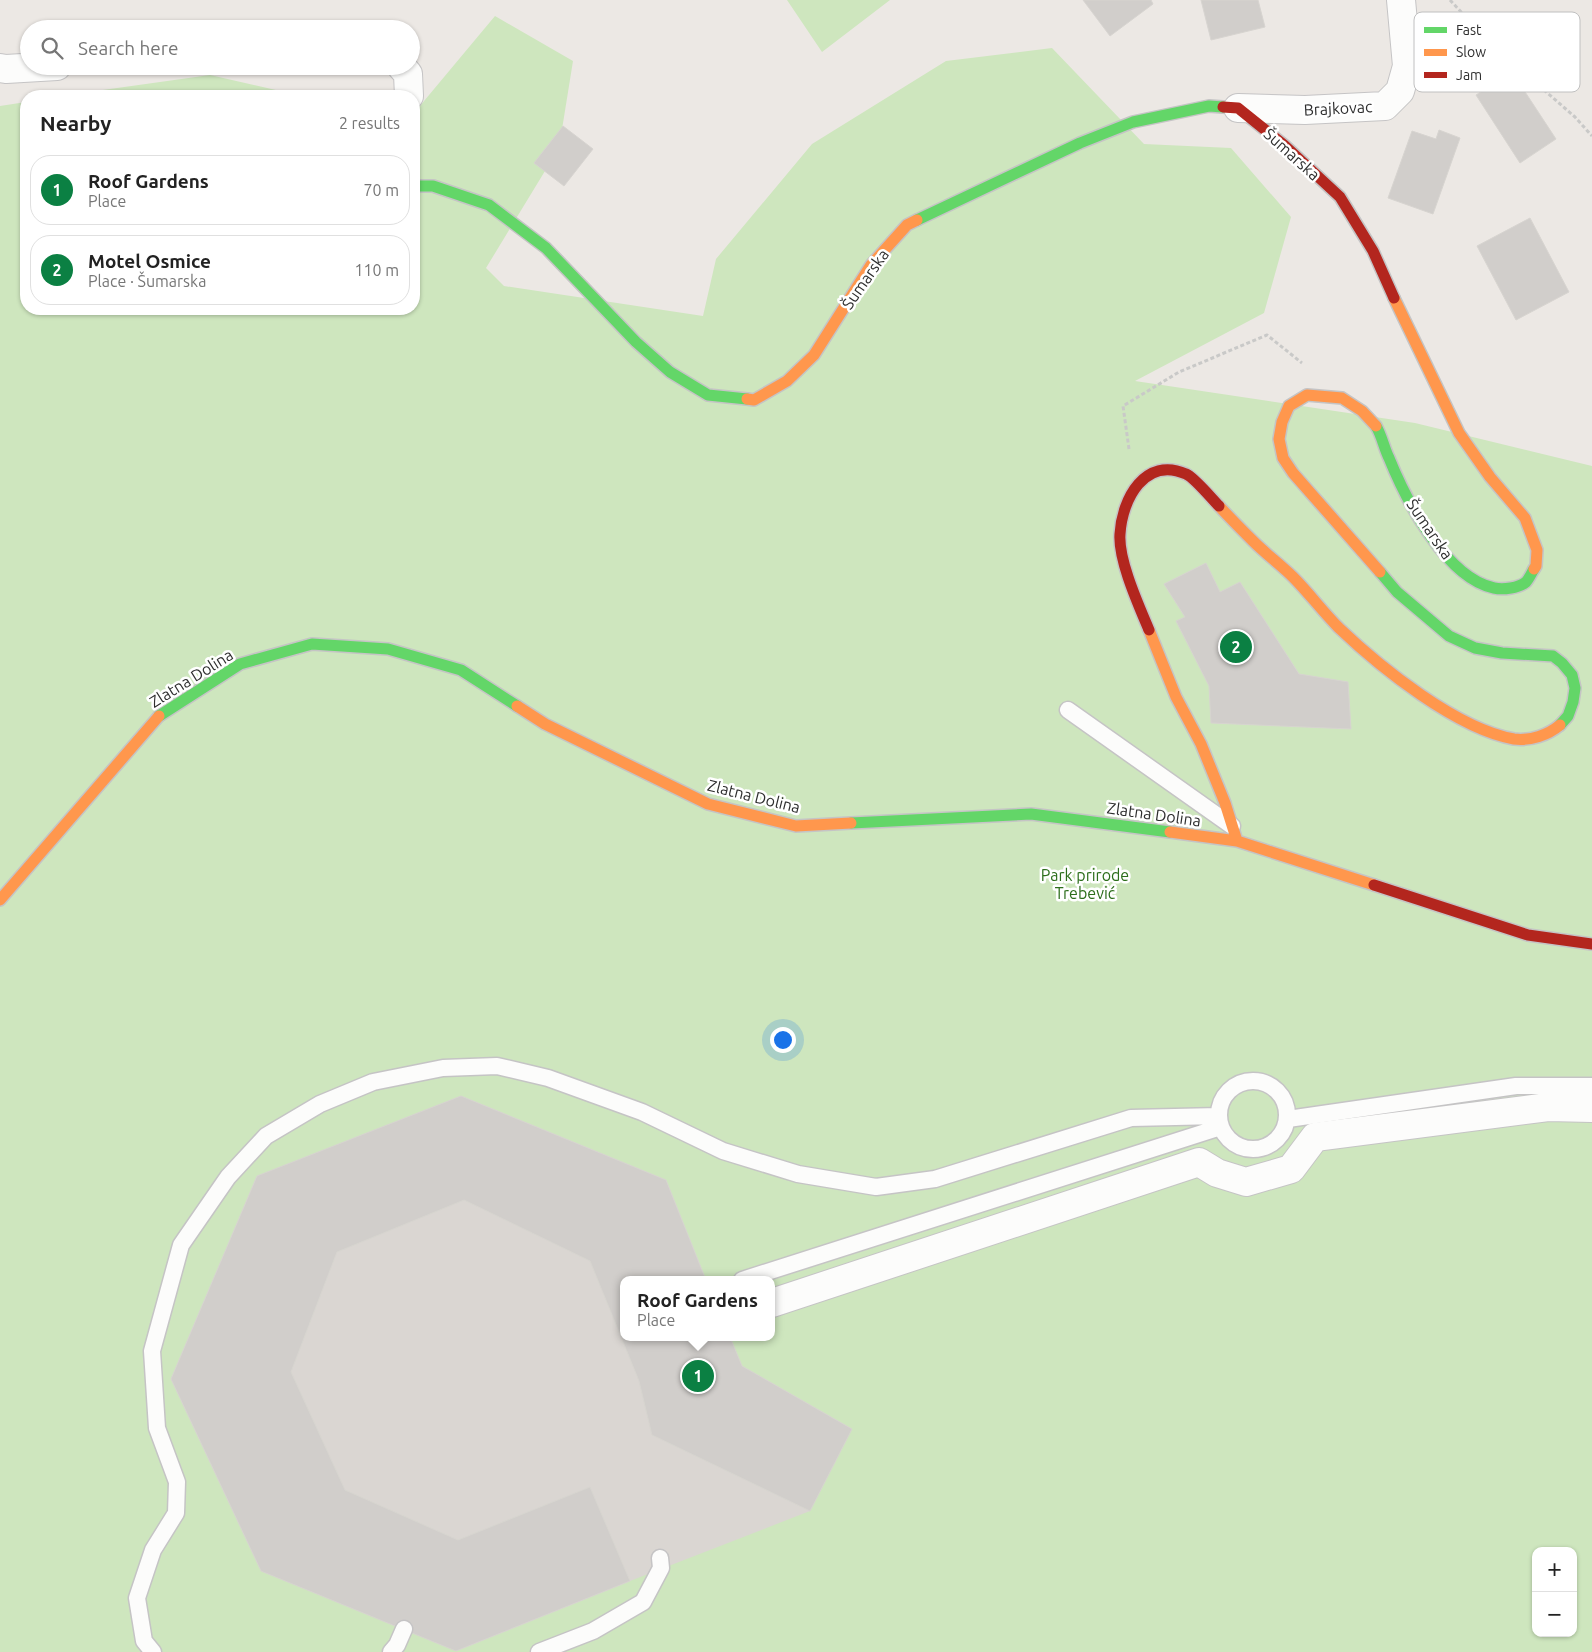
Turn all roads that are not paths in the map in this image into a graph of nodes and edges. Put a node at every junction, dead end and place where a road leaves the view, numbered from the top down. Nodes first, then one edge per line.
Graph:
1 (1401, 0) edge
2 (0, 68) edge
3 (20, 69) edge
4 (408, 75) edge
5 (409, 90) edge
6 (1238, 108) junction
7 (420, 186) edge
8 (1068, 710) dead end
9 (1234, 834) junction
10 (0, 900) edge
11 (1592, 944) edge
12 (1592, 1086) edge
13 (1592, 1108) edge
14 (1288, 1119) junction
15 (1220, 1122) junction
16 (754, 1276) edge
17 (775, 1302) edge
18 (660, 1558) dead end
19 (404, 1630) dead end
20 (152, 1652) edge
21 (390, 1652) edge
22 (539, 1652) edge

1 - 6 street, Brajkovac
2 - 3 street
4 - 5 street
6 - 7 street, Šumarska
6 - 9 street, Šumarska
8 - 9 lane
9 - 10 street, Zlatna Dolina
9 - 11 street, Zlatna Dolina
12 - 14 lane
13 - 17 street
14 - 15 lane
14 - 15 lane
15 - 16 lane
15 - 20 lane
18 - 22 lane
19 - 21 lane

